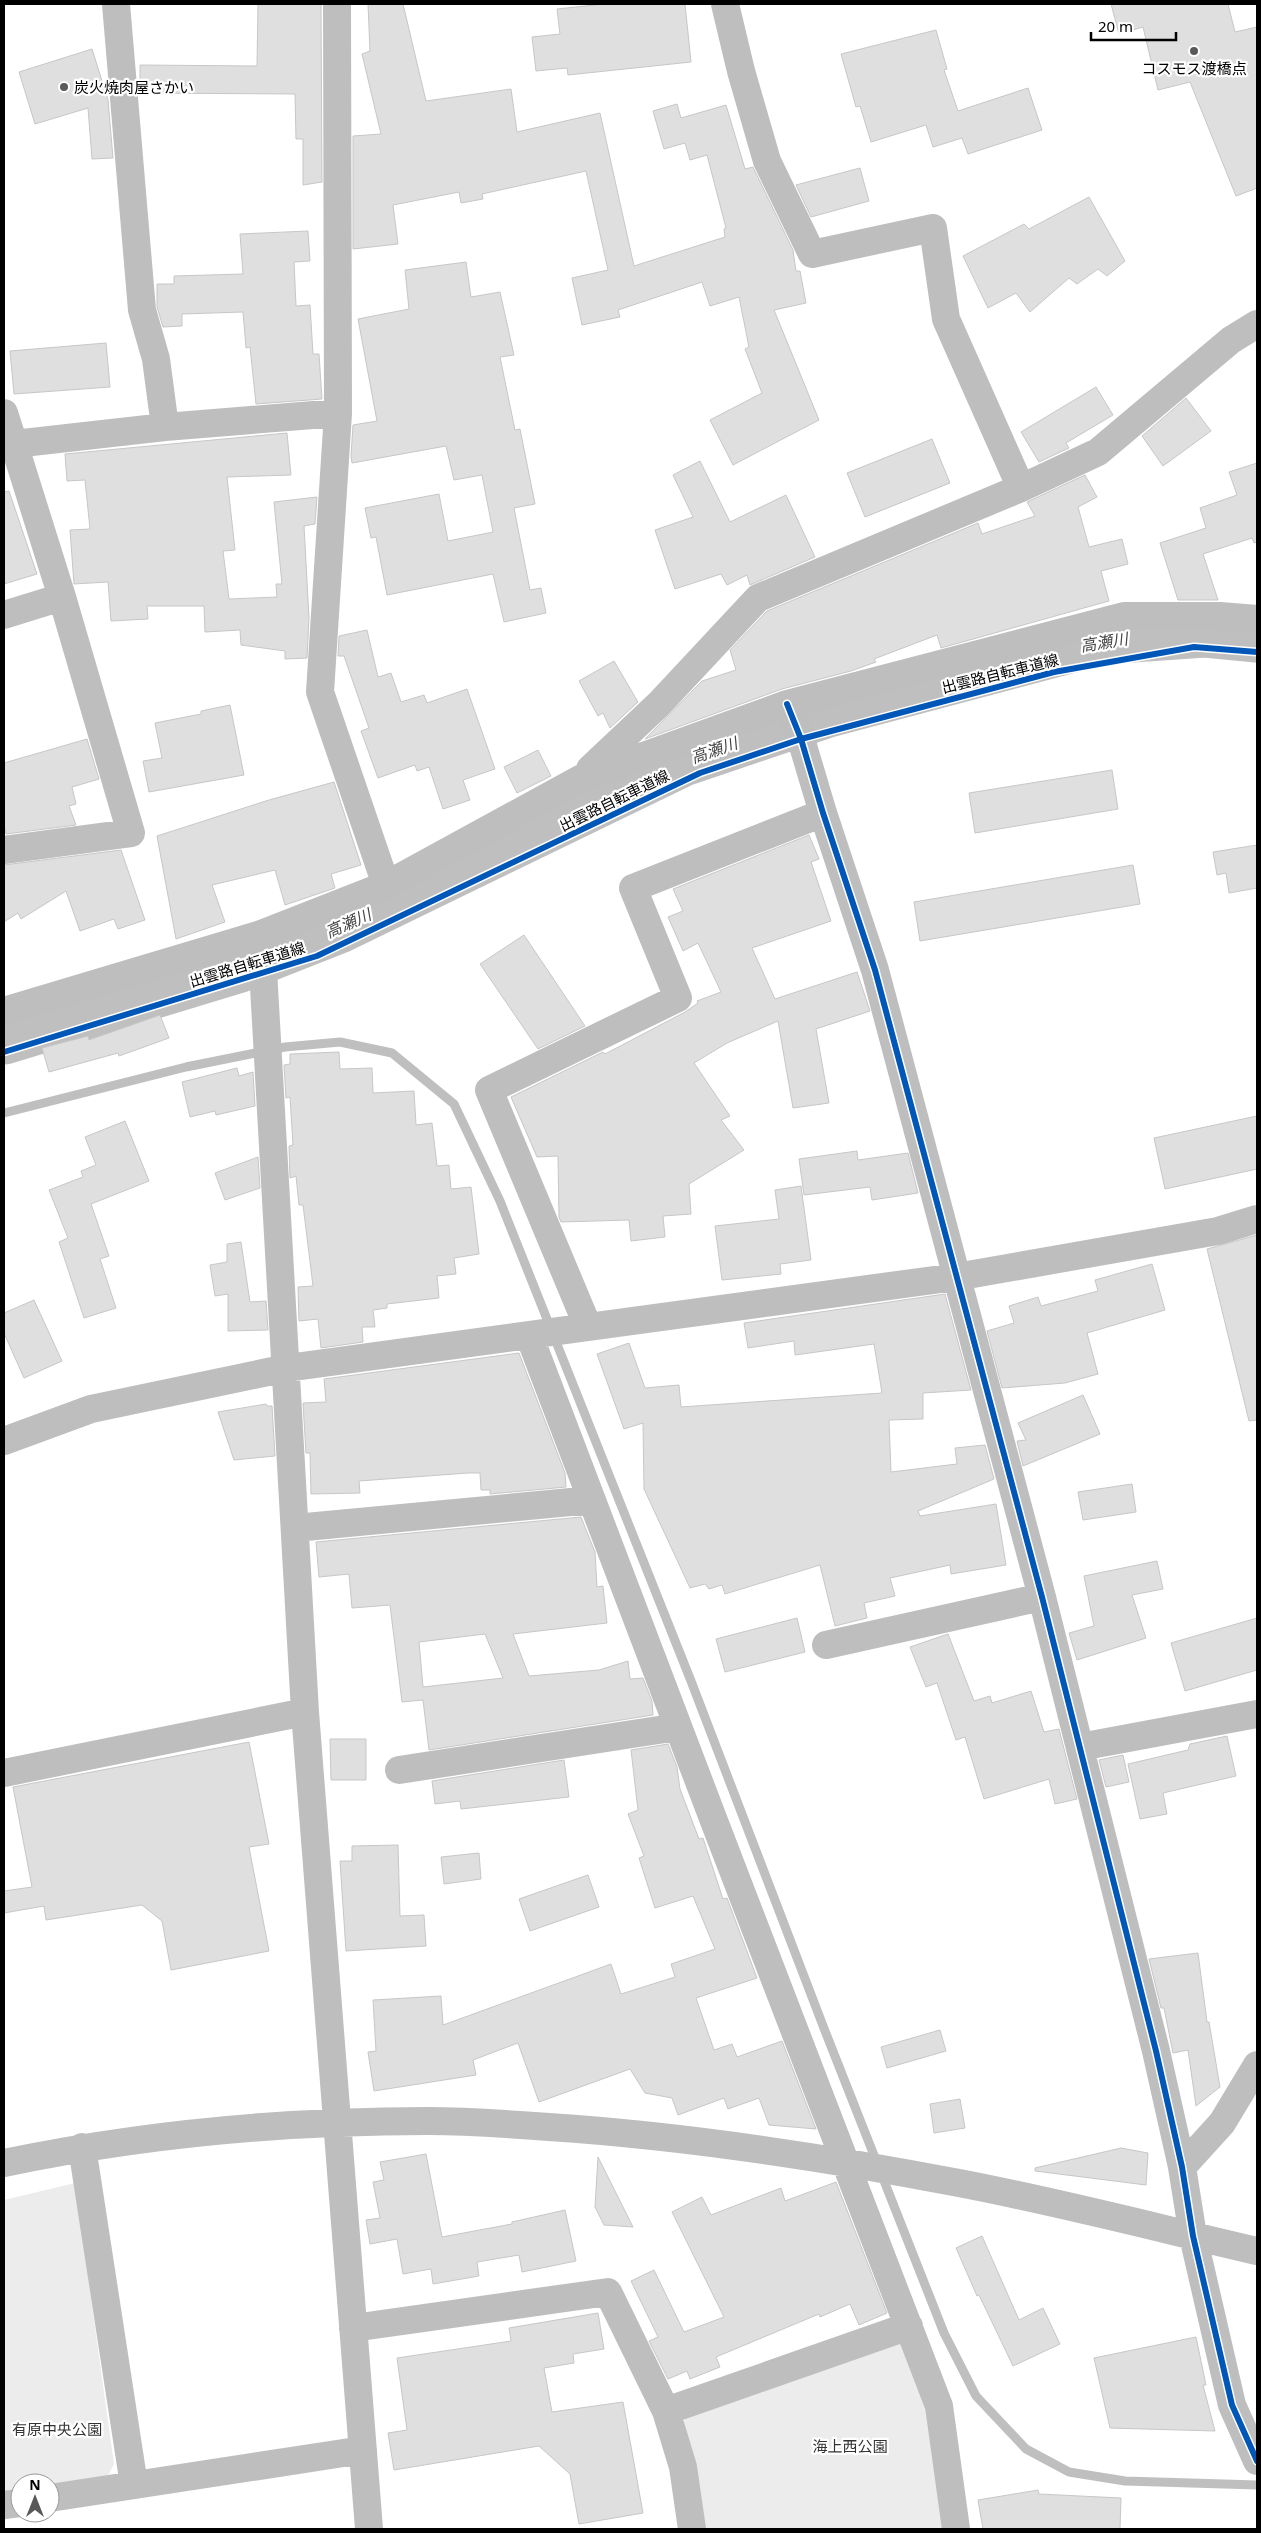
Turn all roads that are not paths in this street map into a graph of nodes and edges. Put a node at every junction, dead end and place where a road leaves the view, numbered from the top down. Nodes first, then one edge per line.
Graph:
1 (116, 4) edge
2 (337, 4) edge
3 (725, 4) edge
4 (1257, 324) edge
5 (4, 413) edge
6 (338, 413) junction
7 (165, 427) junction
8 (14, 444) junction
9 (1021, 488) junction
10 (62, 596) junction
11 (4, 615) edge
12 (1257, 619) edge
13 (787, 704) junction
14 (580, 779) junction
15 (823, 813) junction
16 (4, 850) edge
17 (386, 886) junction
18 (261, 934) junction
19 (4, 1012) edge
20 (1257, 1219) edge
21 (956, 1277) junction
22 (588, 1327) junction
23 (529, 1335) junction
24 (286, 1368) junction
25 (4, 1441) edge
26 (592, 1500) junction
27 (295, 1528) junction
28 (1042, 1597) junction
29 (826, 1645) dead end
30 (305, 1712) junction
31 (1257, 1714) edge
32 (678, 1727) junction
33 (1080, 1747) junction
34 (400, 1770) dead end
35 (4, 1773) edge
36 (1257, 2065) edge
37 (337, 2124) junction
38 (82, 2147) junction
39 (4, 2163) edge
40 (847, 2163) junction
41 (1182, 2168) junction
42 (1193, 2236) junction
43 (1257, 2251) edge
44 (909, 2326) junction
45 (353, 2328) junction
46 (666, 2411) junction
47 (363, 2450) junction
48 (1257, 2462) edge
49 (134, 2485) junction
50 (60, 2496) edge
51 (369, 2529) edge
52 (692, 2529) edge
53 (956, 2529) edge

1 - 7 street
2 - 6 street
3 - 9 street
4 - 9 street
5 - 8 street
6 - 7 street
6 - 17 street
7 - 8 street
8 - 10 street
9 - 14 street
10 - 11 street
10 - 16 street
12 - 13 street
13 - 14 street
13 - 15 street
14 - 17 street
15 - 21 street
15 - 22 street
17 - 18 street
18 - 19 street
18 - 24 street
20 - 21 street
21 - 22 street
21 - 28 street
22 - 23 street
23 - 24 street
23 - 26 street
24 - 25 street
24 - 27 street
26 - 27 street
26 - 32 street
27 - 30 street
28 - 29 street
28 - 33 street
30 - 35 street
30 - 37 street
31 - 33 street
32 - 34 street
32 - 40 street
33 - 41 street
36 - 41 street
37 - 38 street
37 - 40 street
37 - 45 street
38 - 39 street
38 - 49 street
40 - 42 street
40 - 44 street
41 - 42 street
42 - 43 street
42 - 48 street
44 - 46 street
44 - 53 street
45 - 46 street
45 - 47 street
46 - 52 street
47 - 49 street
47 - 51 street
49 - 50 street

